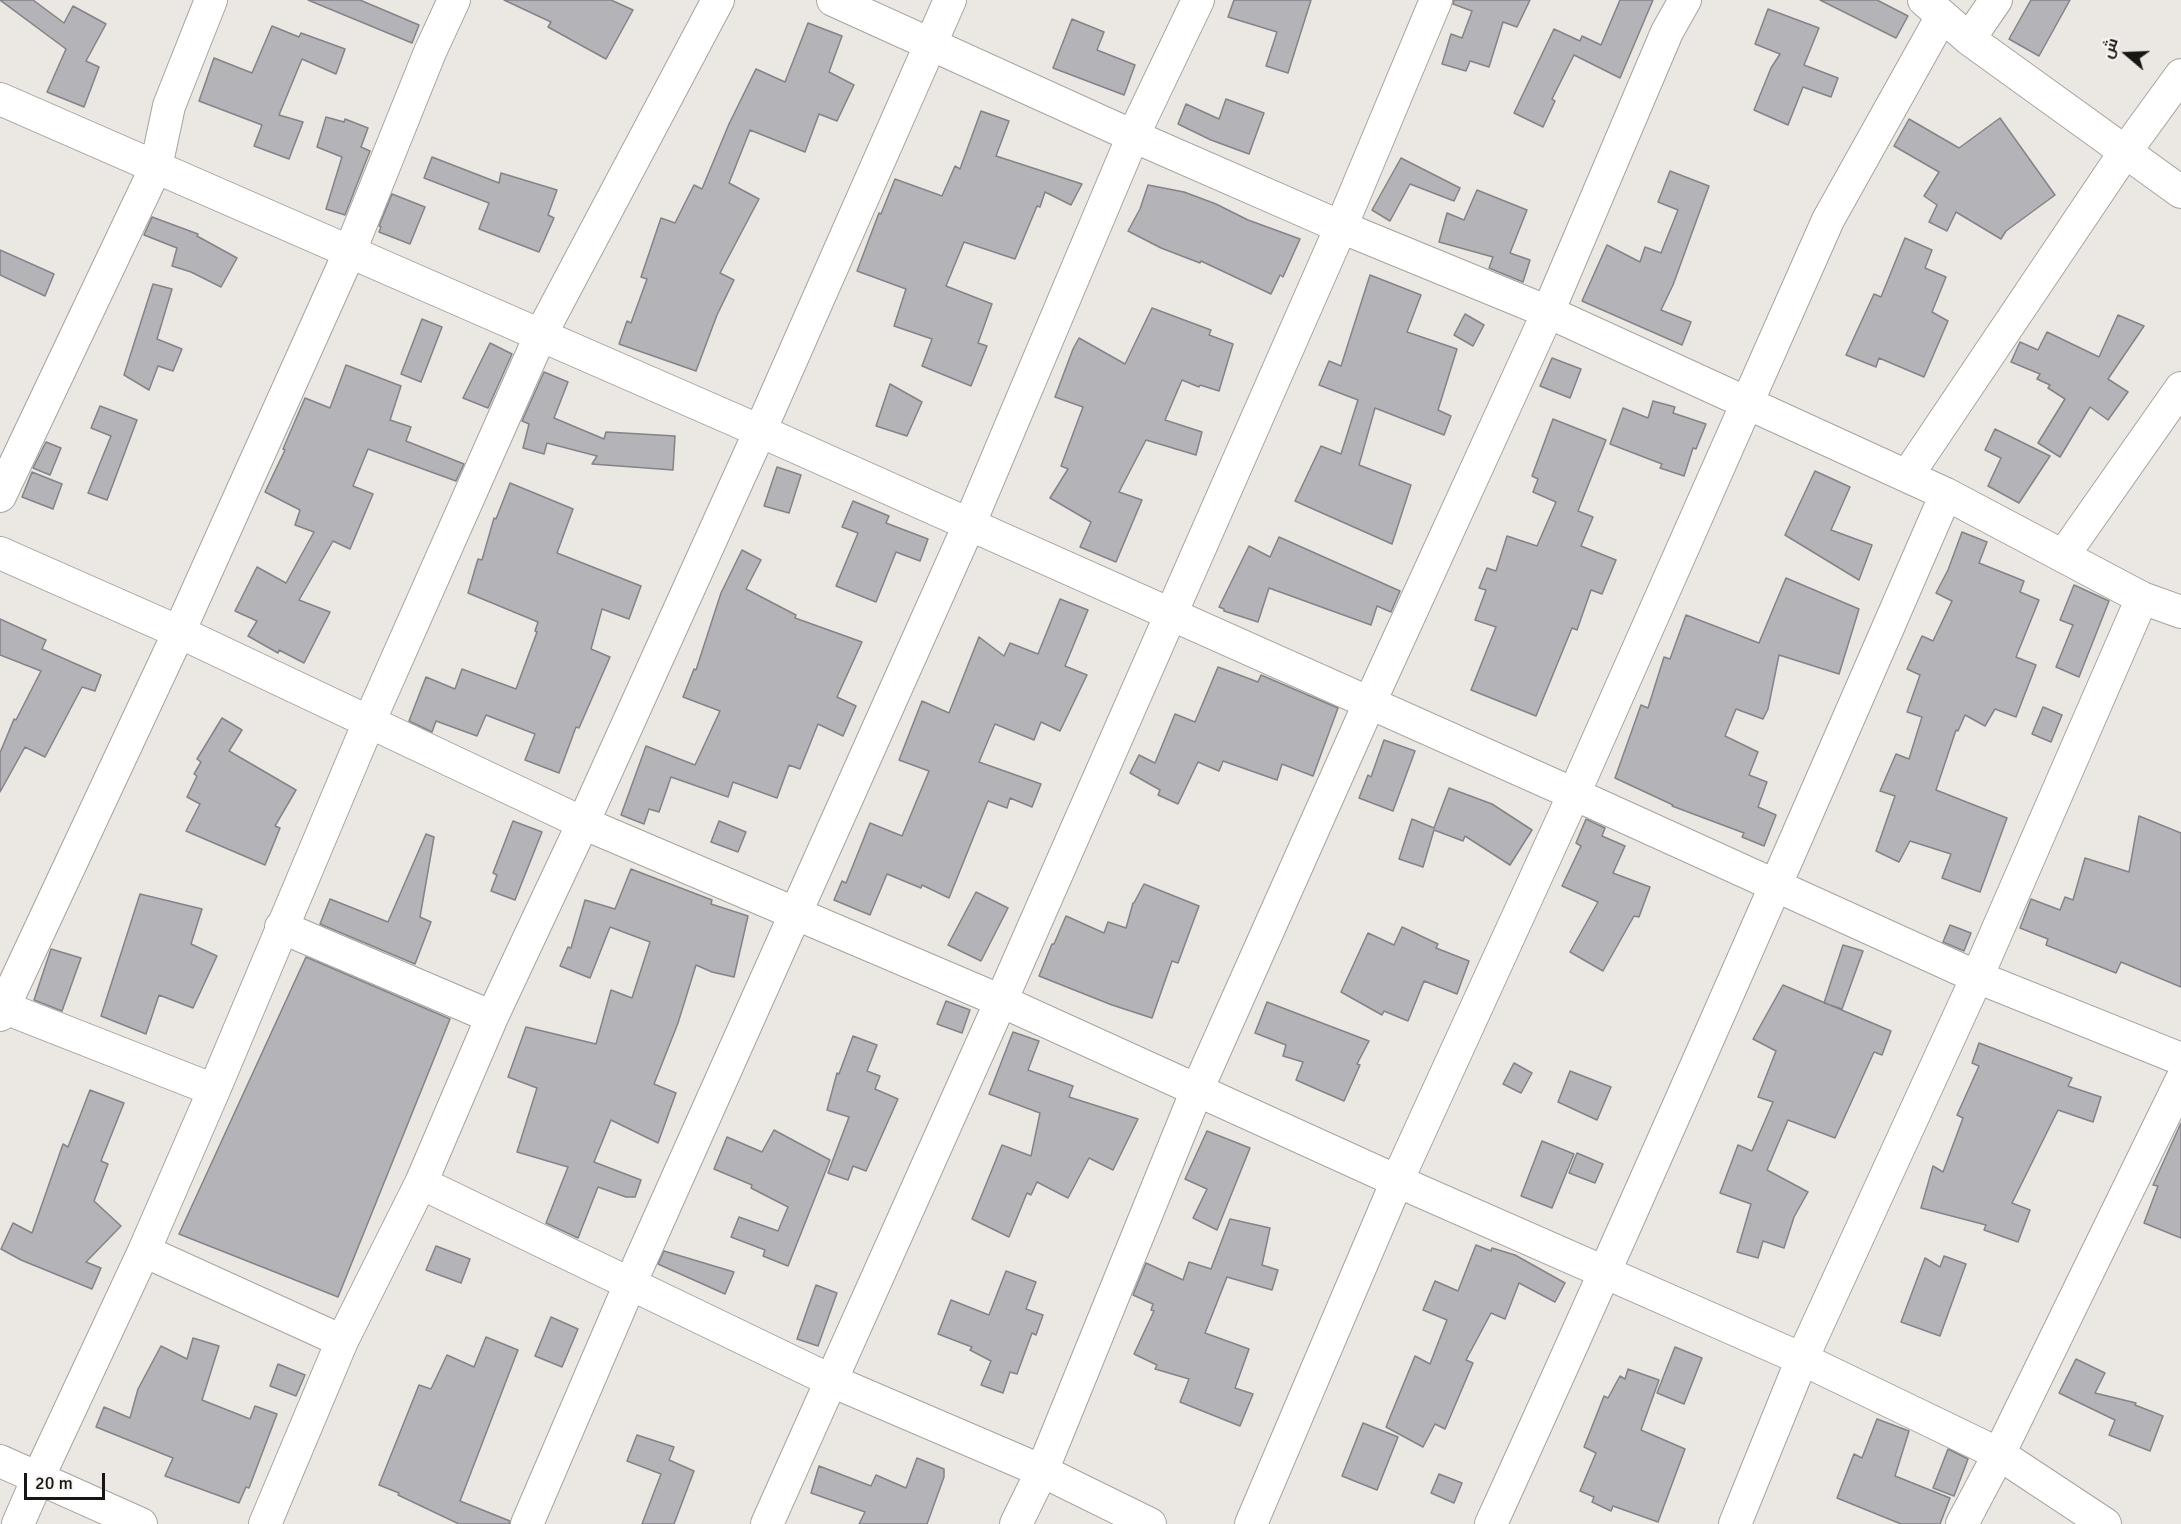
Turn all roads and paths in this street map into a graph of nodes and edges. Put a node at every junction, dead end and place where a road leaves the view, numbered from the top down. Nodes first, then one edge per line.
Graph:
1 (211, 0) edge
2 (454, 0) edge
3 (718, 0) edge
4 (833, 0) edge
5 (950, 0) edge
6 (1198, 0) edge
7 (1436, 0) edge
8 (1685, 0) edge
9 (1996, 0) edge
10 (1933, 8) edge
11 (1969, 39) junction
12 (931, 44) junction
13 (2181, 75) edge
14 (0, 99) edge
15 (1133, 136) junction
16 (2125, 152) junction
17 (156, 167) junction
18 (2181, 192) edge
19 (1341, 227) junction
20 (350, 250) junction
21 (1548, 312) junction
22 (541, 334) junction
23 (2181, 388) edge
24 (1746, 404) junction
25 (760, 431) junction
26 (1907, 476) junction
27 (1946, 494) junction
28 (0, 496) edge
29 (969, 525) junction
30 (0, 553) edge
31 (2063, 556) junction
32 (2142, 598) junction
33 (2181, 612) edge
34 (1170, 615) junction
35 (179, 632) junction
36 (1369, 704) junction
37 (369, 722) junction
38 (1574, 794) junction
39 (583, 823) junction
40 (1776, 887) junction
41 (795, 913) junction
42 (281, 927) junction
43 (1977, 977) junction
44 (1001, 1001) junction
45 (1, 1009) edge
46 (492, 1017) junction
47 (2181, 1059) edge
48 (2181, 1081) edge
49 (214, 1090) junction
50 (1197, 1090) junction
51 (1397, 1181) junction
52 (421, 1183) junction
53 (144, 1251) junction
54 (1606, 1272) junction
55 (630, 1284) junction
56 (342, 1341) junction
57 (1802, 1359) junction
58 (832, 1381) junction
59 (1999, 1454) junction
60 (0, 1461) edge
61 (1042, 1471) junction
62 (38, 1478) junction
63 (18, 1524) edge
64 (141, 1524) edge
65 (265, 1524) edge
66 (527, 1524) edge
67 (767, 1524) edge
68 (1016, 1524) edge
69 (1150, 1524) edge
70 (1251, 1524) edge
71 (1491, 1524) edge
72 (1735, 1524) edge
73 (1962, 1524) edge
74 (2105, 1524) edge

1 - 17 street
2 - 20 street
3 - 22 street
4 - 12 street
5 - 12 street
6 - 15 street
7 - 19 street
8 - 21 street
9 - 11 street
10 - 11 street
10 - 24 street
11 - 16 street
12 - 15 street
12 - 25 street
13 - 16 street
14 - 17 street
15 - 19 street
15 - 29 street
16 - 18 street
16 - 26 street
17 - 20 street
17 - 28 street
19 - 21 street
19 - 34 street
20 - 22 street
20 - 35 street
21 - 24 street
21 - 36 street
22 - 25 street
22 - 37 street
23 - 31 street
24 - 26 street
24 - 38 street
25 - 29 street
25 - 39 street
26 - 27 street
27 - 31 street
27 - 40 street
29 - 34 street
29 - 41 street
30 - 35 street
31 - 32 street
32 - 33 street
32 - 43 street
34 - 36 street
34 - 44 street
35 - 37 street
35 - 45 street
36 - 38 street
36 - 50 street
37 - 39 street
37 - 42 street
38 - 40 street
38 - 51 street
39 - 41 street
39 - 46 street
40 - 43 street
40 - 54 street
41 - 44 street
41 - 55 street
42 - 46 street
42 - 49 street
43 - 47 street
43 - 57 street
44 - 50 street
44 - 58 street
45 - 49 street
46 - 52 street
48 - 59 street
49 - 53 street
50 - 51 street
50 - 61 street
51 - 54 street
51 - 70 street
52 - 55 street
52 - 56 street
53 - 56 street
53 - 62 street
54 - 57 street
54 - 71 street
55 - 58 street
55 - 66 street
56 - 65 street
57 - 59 street
57 - 72 street
58 - 61 street
58 - 67 street
59 - 73 street
59 - 74 street
60 - 62 street
61 - 68 street
61 - 69 street
62 - 63 street
62 - 64 street

